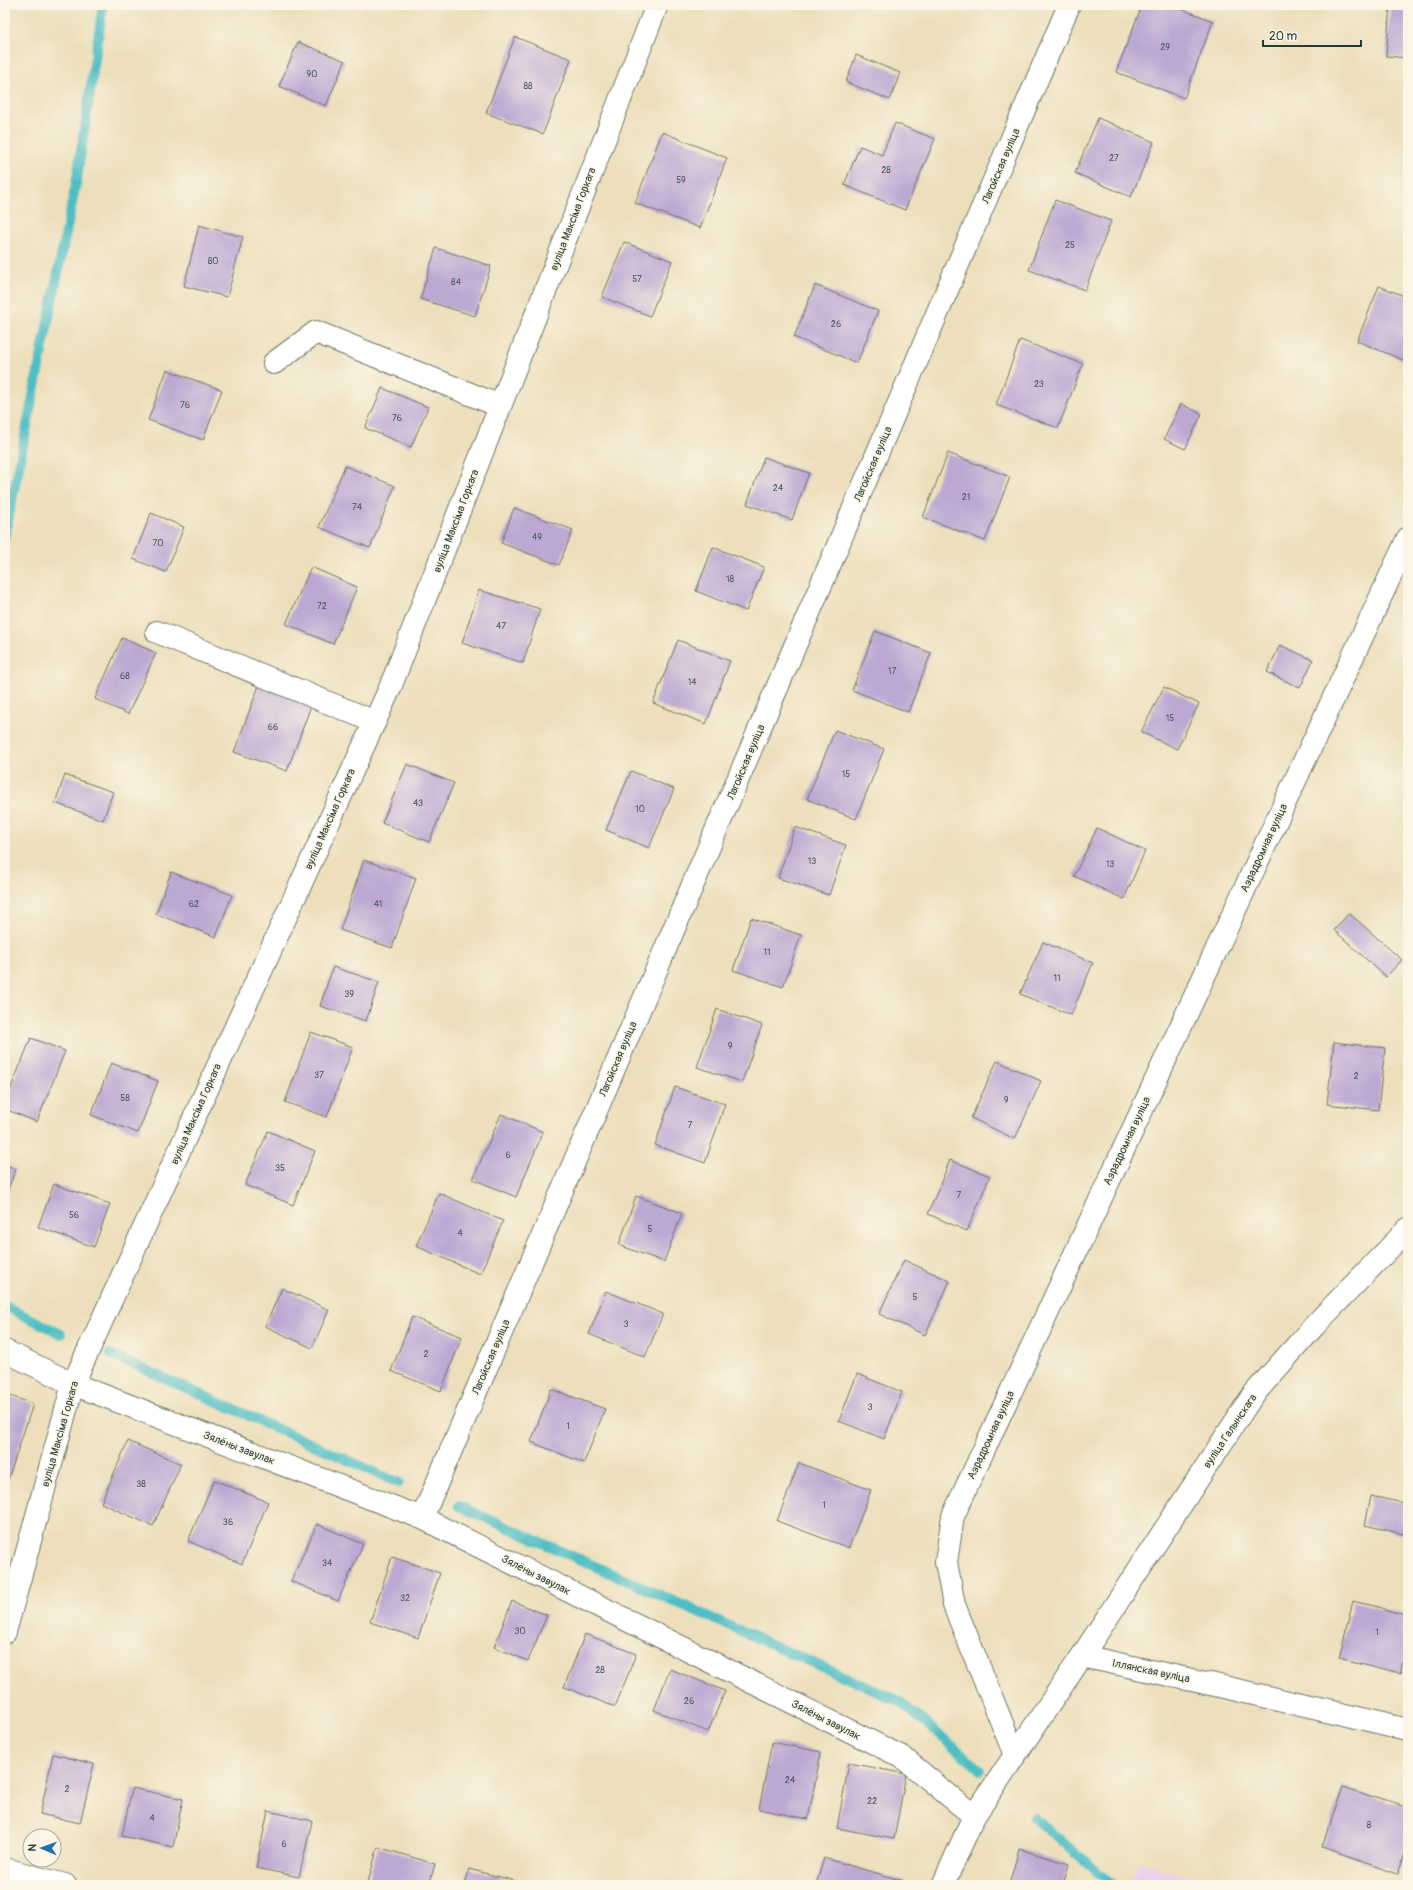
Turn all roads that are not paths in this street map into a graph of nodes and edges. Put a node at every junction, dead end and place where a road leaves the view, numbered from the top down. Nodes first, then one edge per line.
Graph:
1 (657, 5) edge
2 (1069, 5) edge
3 (274, 363) dead end
4 (500, 406) junction
5 (1408, 538) edge
6 (157, 632) dead end
7 (375, 722) junction
8 (1407, 1230) edge
9 (5, 1351) edge
10 (73, 1384) junction
11 (422, 1518) junction
12 (5, 1632) edge
13 (1082, 1656) junction
14 (1408, 1730) edge
15 (1015, 1755) junction
16 (974, 1816) junction
17 (5, 1869) edge
18 (65, 1885) edge
19 (944, 1885) edge

1 - 4 street, вуліца Максіма Горкага
2 - 11 street, Лагойская вуліца
3 - 4 street
4 - 7 street, вуліца Максіма Горкага
5 - 15 street, Аэрадромная вуліца
6 - 7 street
7 - 10 street, вуліца Максіма Горкага
8 - 13 street, вуліца Галынскага
9 - 10 street, Зялёны завулак
10 - 11 street, Зялёны завулак
10 - 12 street, вуліца Максіма Горкага
11 - 16 street, Зялёны завулак
13 - 14 street, Іллянская вуліца
13 - 15 street
15 - 16 street
16 - 19 street
17 - 18 street

